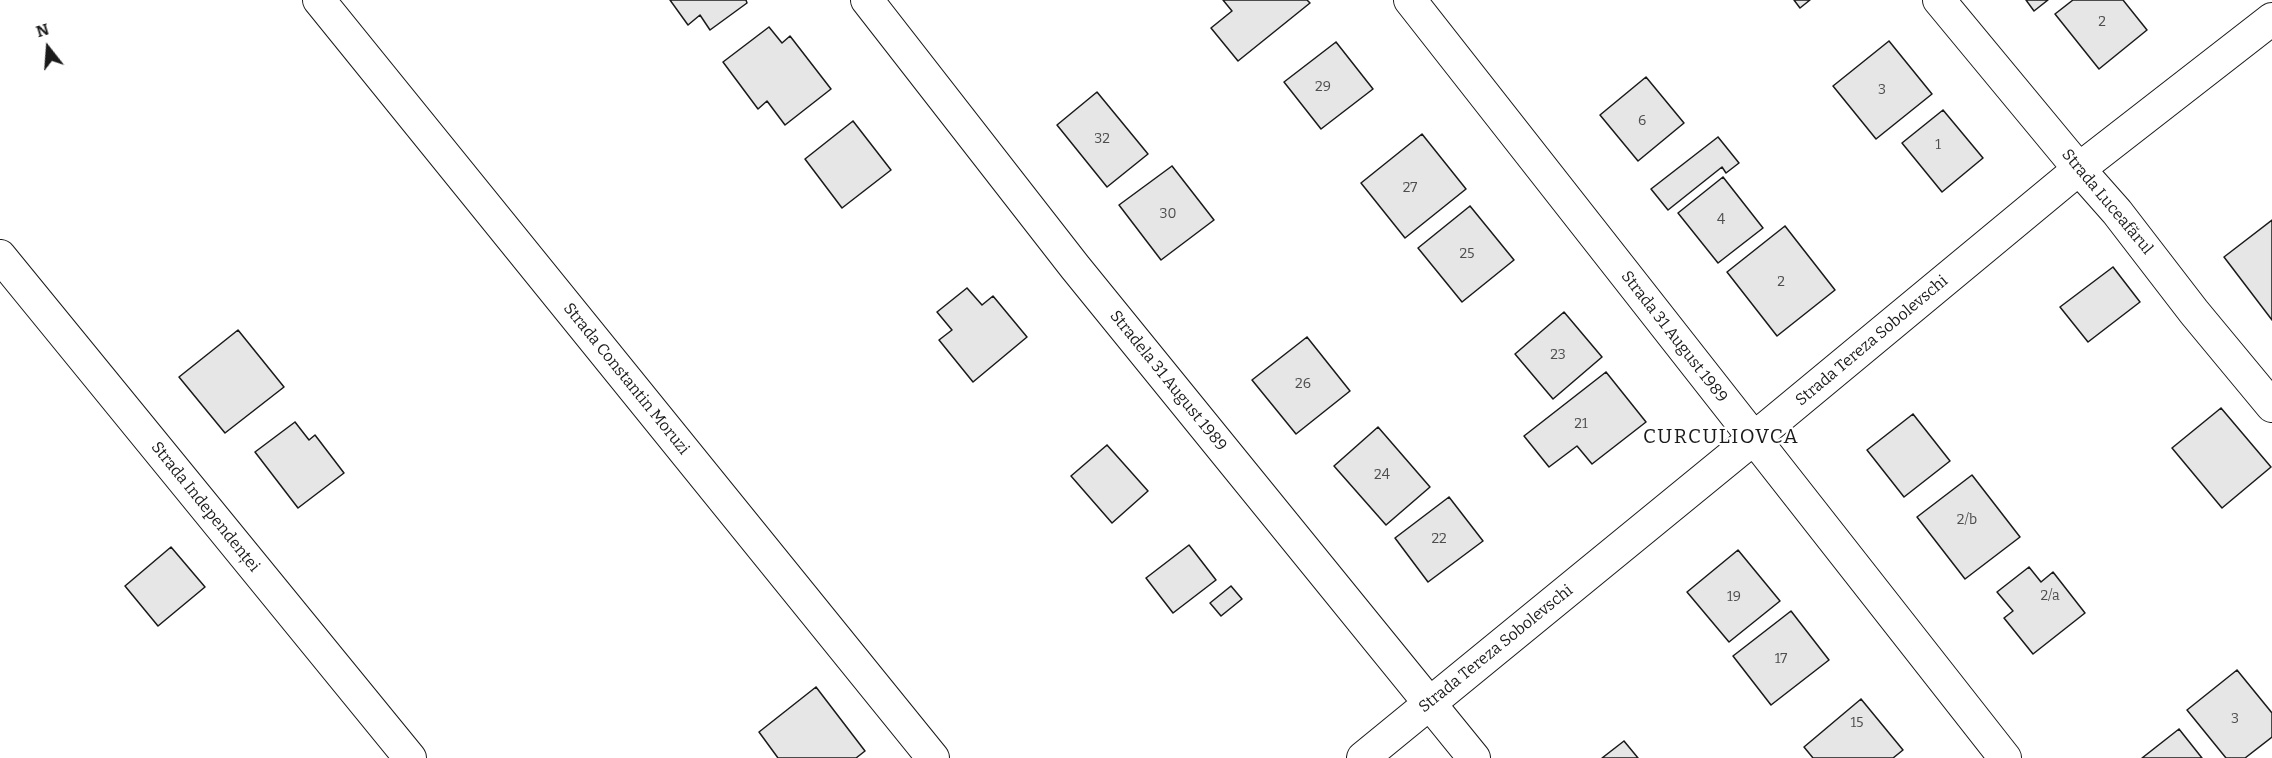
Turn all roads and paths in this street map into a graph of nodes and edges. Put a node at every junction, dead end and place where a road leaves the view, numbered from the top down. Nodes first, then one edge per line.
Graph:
1 (319, 0) edge
2 (867, 0) edge
3 (1410, 0) edge
4 (1939, 0) edge
5 (2272, 19) edge
6 (2079, 169) junction
7 (0, 255) edge
8 (2272, 406) edge
9 (1753, 439) junction
10 (1430, 702) junction
11 (410, 758) edge
12 (933, 758) edge
13 (1363, 758) edge
14 (1474, 758) edge
15 (2005, 758) edge

1 - 12 street, Strada Constantin Moruzi
2 - 10 street, Stradela 31 August 1989
3 - 9 street, Strada 31 August 1989
4 - 6 street, Strada Luceafărul
5 - 6 street, Strada Tereza Sobolevschi
6 - 8 street, Strada Luceafărul
6 - 9 street, Strada Tereza Sobolevschi
7 - 11 street, Strada Independenței
9 - 10 street, Strada Tereza Sobolevschi
9 - 15 street, Strada 31 August 1989
10 - 13 street, Strada Tereza Sobolevschi
10 - 14 street, Stradela 31 August 1989

